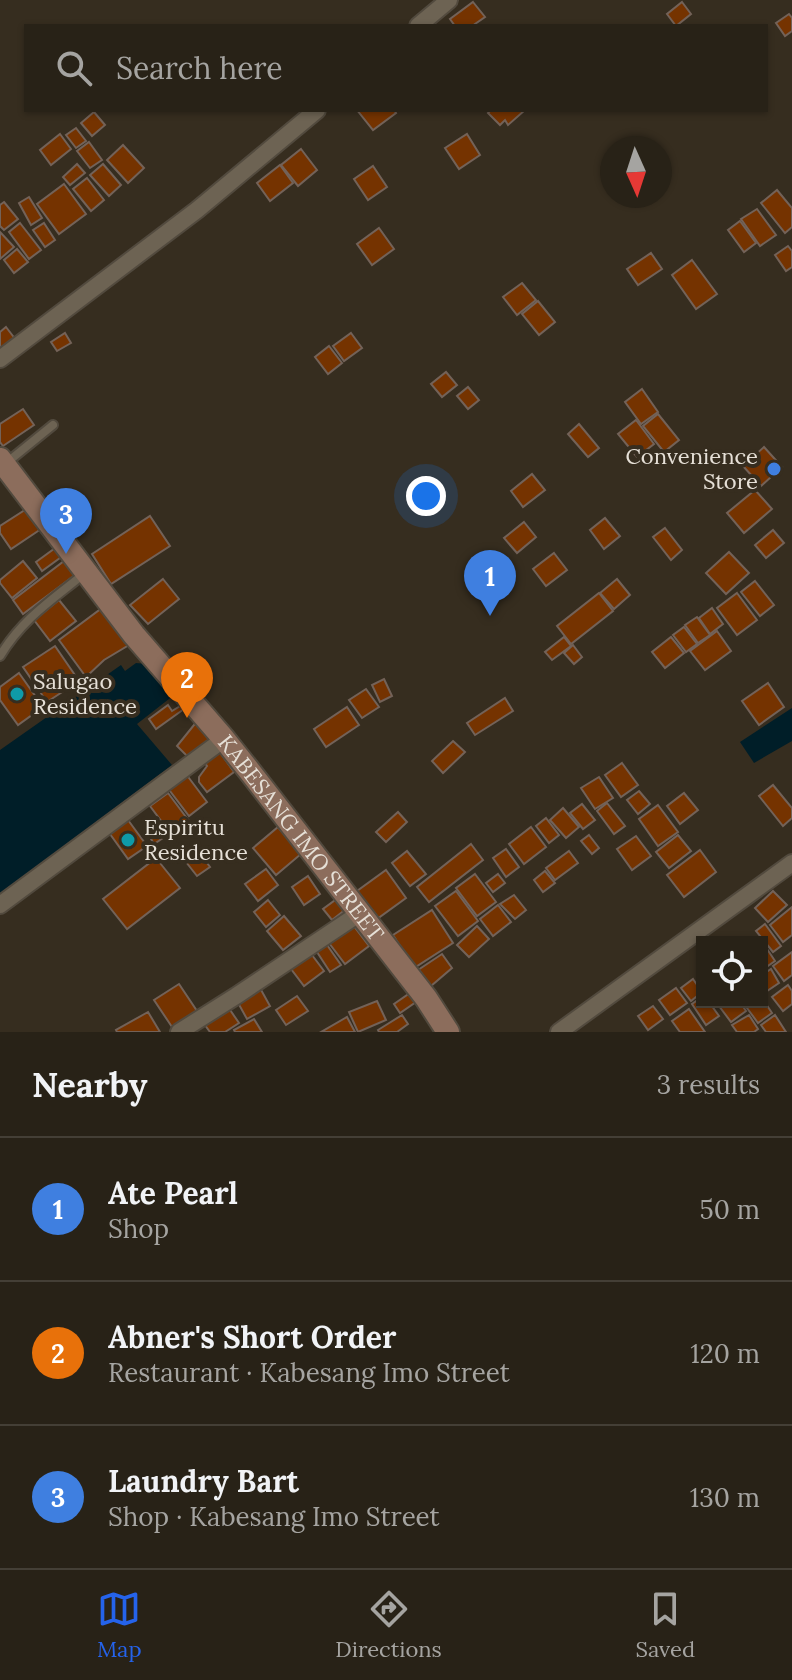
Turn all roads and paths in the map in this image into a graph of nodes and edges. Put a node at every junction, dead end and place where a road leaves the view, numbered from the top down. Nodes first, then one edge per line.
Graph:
1 (449, 0) edge
2 (420, 24) edge
3 (315, 112) edge
4 (0, 359) edge
5 (53, 425) dead end
6 (2, 462) edge
7 (85, 572) junction
8 (0, 656) edge
9 (224, 739) junction
10 (792, 863) edge
11 (0, 905) edge
12 (360, 913) junction
13 (179, 1032) edge
14 (448, 1032) edge
15 (559, 1032) edge

1 - 2 street
3 - 4 street
5 - 6 lane
6 - 7 main road, KABESANG IMO STREET
7 - 8 lane
7 - 9 main road, KABESANG IMO STREET
9 - 11 street
9 - 12 main road, KABESANG IMO STREET
10 - 15 street
12 - 13 street
12 - 14 main road, KABESANG IMO STREET

